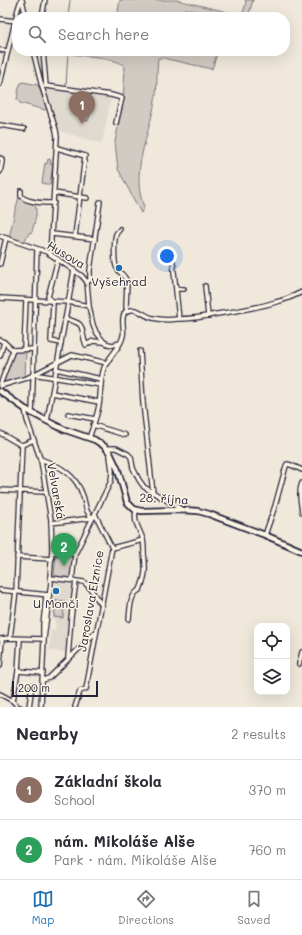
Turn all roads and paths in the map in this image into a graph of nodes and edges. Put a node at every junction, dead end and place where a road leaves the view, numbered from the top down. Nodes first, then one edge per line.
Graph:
1 (22, 0) edge
2 (45, 0) edge
3 (18, 12) edge
4 (25, 12) edge
5 (43, 12) edge
6 (0, 19) edge
7 (12, 20) edge
8 (12, 36) edge
9 (0, 50) edge
10 (8, 51) junction
11 (35, 56) edge
12 (43, 56) edge
13 (0, 81) edge
14 (44, 86) junction
15 (116, 123) dead end
16 (0, 125) edge
17 (24, 129) dead end
18 (56, 148) junction
19 (0, 158) edge
20 (0, 172) edge
21 (21, 191) dead end
22 (54, 194) junction
23 (80, 196) junction
24 (87, 198) dead end
25 (100, 202) dead end
26 (54, 203) junction
27 (120, 229) dead end
28 (52, 234) junction
29 (0, 236) edge
30 (75, 236) junction
31 (6, 238) junction
32 (95, 239) junction
33 (36, 249) junction
34 (50, 254) junction
35 (58, 260) junction
36 (173, 262) dead end
37 (0, 264) edge
38 (74, 270) junction
39 (87, 282) junction
40 (205, 286) dead end
41 (184, 289) dead end
42 (176, 290) junction
43 (302, 292) edge
44 (0, 298) edge
45 (26, 300) junction
46 (35, 300) junction
47 (52, 302) junction
48 (68, 302) junction
49 (89, 306) junction
50 (127, 310) junction
51 (208, 316) junction
52 (65, 319) junction
53 (179, 320) junction
54 (2, 341) edge
55 (104, 342) junction
56 (121, 342) junction
57 (61, 343) junction
58 (24, 349) junction
59 (34, 349) junction
60 (13, 350) junction
61 (140, 351) dead end
62 (0, 356) edge
63 (57, 362) junction
64 (107, 363) junction
65 (56, 369) junction
66 (33, 374) junction
67 (55, 378) junction
68 (101, 379) junction
69 (101, 385) junction
70 (0, 386) edge
71 (0, 391) edge
72 (52, 393) junction
73 (100, 402) junction
74 (25, 409) junction
75 (32, 414) junction
76 (68, 414) dead end
77 (95, 420) junction
78 (47, 421) junction
79 (94, 425) junction
80 (0, 433) edge
81 (125, 435) dead end
82 (89, 438) junction
83 (34, 440) junction
84 (22, 445) junction
85 (106, 449) junction
86 (110, 454) junction
87 (40, 459) junction
88 (302, 470) edge
89 (302, 483) edge
90 (0, 490) edge
91 (20, 491) junction
92 (46, 492) junction
93 (153, 493) junction
94 (136, 510) junction
95 (182, 510) junction
96 (302, 511) edge
97 (96, 514) junction
98 (93, 518) junction
99 (51, 523) junction
100 (265, 536) junction
101 (143, 540) junction
102 (112, 548) junction
103 (302, 551) edge
104 (52, 552) junction
105 (75, 554) junction
106 (17, 557) junction
107 (52, 559) junction
108 (50, 578) junction
109 (74, 581) junction
110 (0, 590) edge
111 (16, 591) junction
112 (48, 594) junction
113 (102, 606) junction
114 (129, 619) dead end
115 (96, 632) junction
116 (10, 638) junction
117 (1, 639) edge
118 (20, 639) junction
119 (44, 639) junction
120 (302, 653) edge
121 (68, 658) junction
122 (299, 664) dead end
123 (0, 666) edge
124 (18, 671) junction
125 (43, 673) junction
126 (42, 680) junction
127 (32, 685) dead end
128 (0, 694) edge
129 (13, 701) junction
130 (19, 707) edge
131 (29, 707) edge
132 (41, 707) edge
133 (75, 707) edge

1 - 3 street
1 - 4 street
2 - 5 street
6 - 7 street
8 - 10 street
9 - 10 street
10 - 13 street
11 - 14 street
12 - 14 street
14 - 15 street
14 - 18 street
16 - 17 street
18 - 22 street
18 - 23 street
19 - 20 street
21 - 26 street
22 - 23 street
22 - 26 street
23 - 24 street
23 - 30 street
25 - 32 street
26 - 28 street
27 - 50 street
28 - 30 street
28 - 34 street
29 - 31 street, Husova
30 - 32 street
31 - 33 street, Husova
31 - 37 street
32 - 39 street
33 - 34 street, Husova
33 - 46 street
34 - 35 street, Husova
35 - 38 street, Husova
35 - 47 street
36 - 42 street
38 - 39 street, Husova
38 - 48 street
39 - 49 street, Husova
40 - 51 street
41 - 42 street
42 - 53 street
43 - 51 street
44 - 45 street
45 - 46 street
45 - 58 street
46 - 47 street
46 - 59 street
47 - 48 street
47 - 57 street
48 - 49 street
48 - 52 street
49 - 55 street, Husova
50 - 53 street
50 - 56 street
51 - 53 street
52 - 55 street
52 - 57 street
54 - 60 street
54 - 62 street
55 - 56 street
56 - 64 street
57 - 63 street
58 - 59 street
58 - 60 street
59 - 66 street
60 - 70 street
61 - 93 street
63 - 64 street
63 - 65 street
63 - 66 street
64 - 68 street
65 - 67 street
65 - 68 street
66 - 67 street
66 - 70 street
66 - 75 street
67 - 69 street
67 - 72 street
68 - 69 street
69 - 73 street
71 - 74 main road, 28. října
72 - 73 street
72 - 78 street
73 - 77 street
74 - 75 main road, 28. října
74 - 83 street, Velvarská
75 - 78 main road, 28. října
76 - 77 street
77 - 79 street
78 - 82 main road, 28. října
79 - 81 street
79 - 82 street
80 - 84 street
82 - 85 main road, 28. října
83 - 84 street
83 - 87 street, Velvarská
84 - 91 street
85 - 86 main road, 28. října
85 - 93 street
86 - 94 main road, 28. října
86 - 97 street
87 - 92 street, Velvarská
87 - 98 street
88 - 100 street
89 - 96 street
90 - 91 street
91 - 92 street
91 - 106 street
92 - 99 street, Velvarská
93 - 95 street
94 - 95 main road, 28. října
94 - 101 street
95 - 100 main road, 28. října
97 - 98 street
97 - 102 street, Jaroslava Elznice
98 - 99 street
98 - 105 street
99 - 104 street, Velvarská
100 - 103 main road, 28. října
101 - 102 street
101 - 114 street
102 - 113 street, Jaroslava Elznice
104 - 105 street
104 - 107 street, Velvarská
105 - 109 street
106 - 107 street
106 - 111 street
107 - 108 street, Velvarská
108 - 109 street
108 - 112 street, Velvarská
109 - 113 street
109 - 121 street
110 - 111 street
111 - 112 street
111 - 116 street
112 - 119 street, Velvarská
113 - 115 street, Jaroslava Elznice
115 - 121 street
115 - 133 street, Jaroslava Elznice
116 - 117 street
116 - 118 street
117 - 123 street
118 - 119 street
118 - 124 street
119 - 125 street, Velvarská
120 - 122 street
121 - 126 street
124 - 125 street
124 - 129 street
125 - 126 street, Velvarská
126 - 132 street, Velvarská
127 - 131 street
128 - 129 street
129 - 130 street

